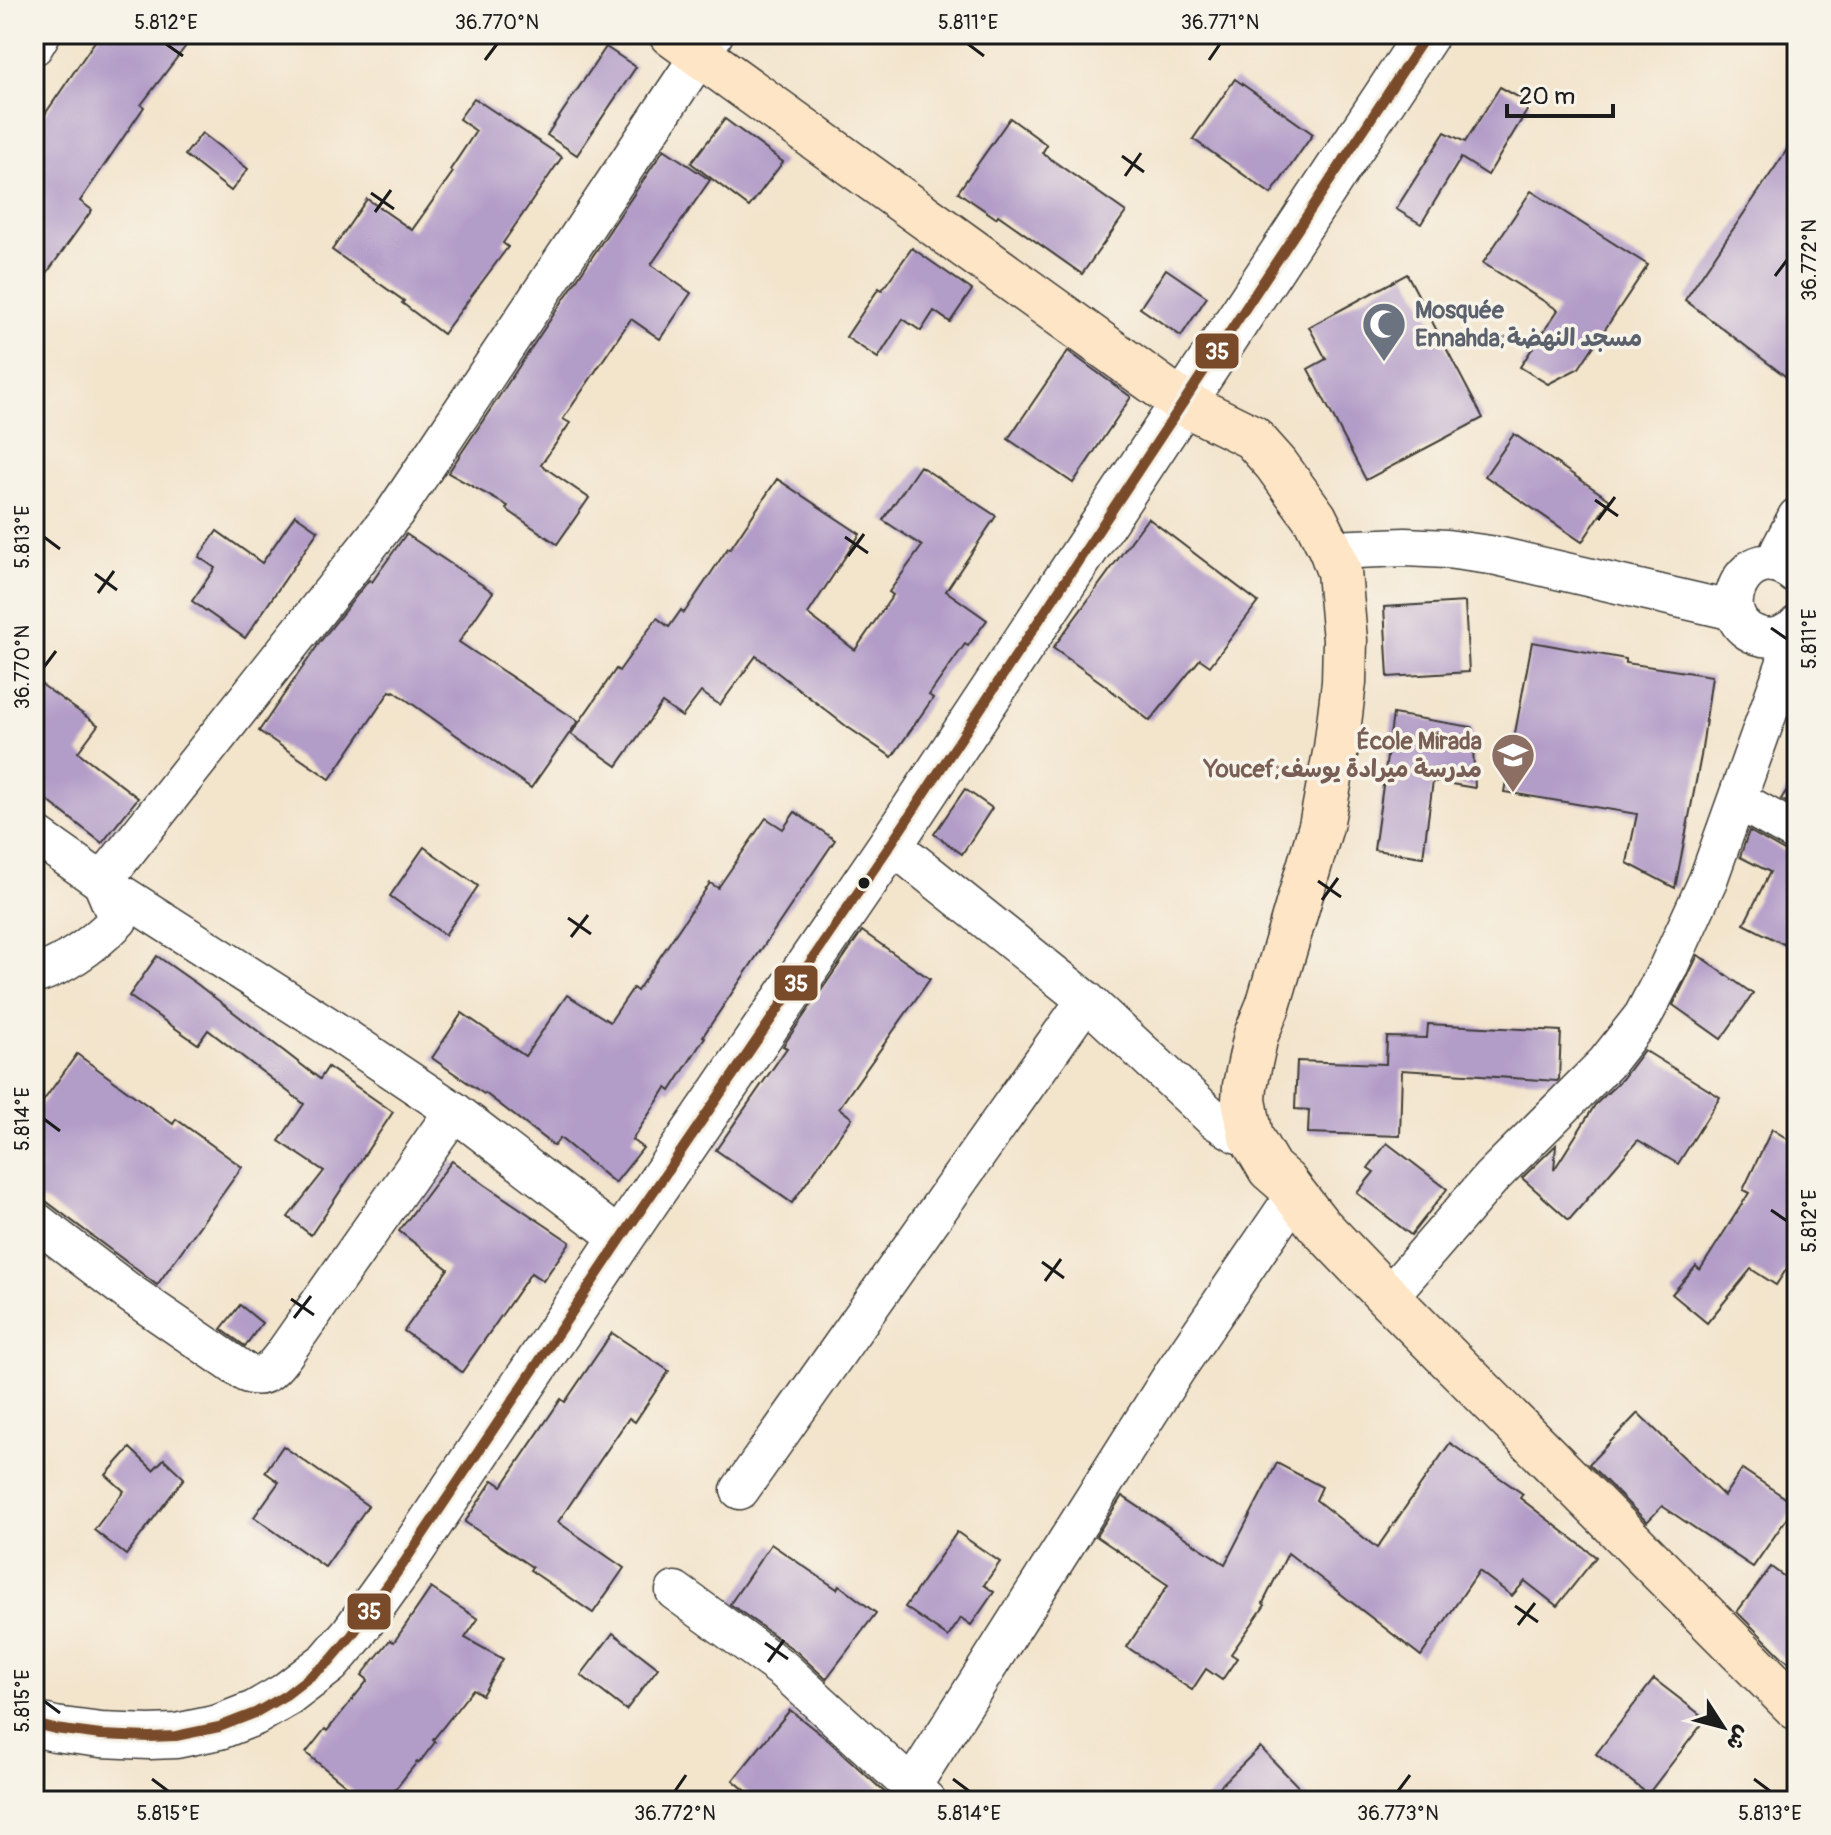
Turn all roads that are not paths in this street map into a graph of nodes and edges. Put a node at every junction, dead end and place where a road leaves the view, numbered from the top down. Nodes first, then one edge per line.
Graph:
1 (41, 34) edge
2 (1427, 34) edge
3 (695, 41) edge
4 (34, 46) edge
5 (1183, 403) junction
6 (1797, 517) edge
7 (1331, 550) junction
8 (1786, 570) edge
9 (1734, 611) junction
10 (1793, 629) edge
11 (1738, 800) junction
12 (1797, 833) edge
13 (34, 834) edge
14 (891, 844) junction
15 (102, 882) junction
16 (34, 975) edge
17 (1086, 1000) junction
18 (1268, 1006) junction
19 (454, 1111) junction
20 (1251, 1137) junction
21 (1290, 1189) junction
22 (34, 1220) edge
23 (621, 1239) junction
24 (1388, 1297) junction
25 (740, 1490) dead end
26 (675, 1591) dead end
27 (1797, 1708) edge
28 (34, 1724) edge
29 (920, 1794) edge

1 - 4 street
2 - 5 street
3 - 5 main road
3 - 15 street
5 - 7 main road
5 - 14 street
6 - 8 street
7 - 9 street
7 - 18 main road
8 - 9 street
9 - 10 street
10 - 11 street
11 - 12 street
11 - 24 street
13 - 15 street
14 - 17 street
14 - 23 street
15 - 16 street
15 - 19 street
17 - 20 street
17 - 25 street
18 - 20 main road
18 - 21 main road
19 - 22 street
19 - 23 street
20 - 21 main road
21 - 24 main road
21 - 29 street
23 - 28 street
24 - 27 main road
26 - 29 street

